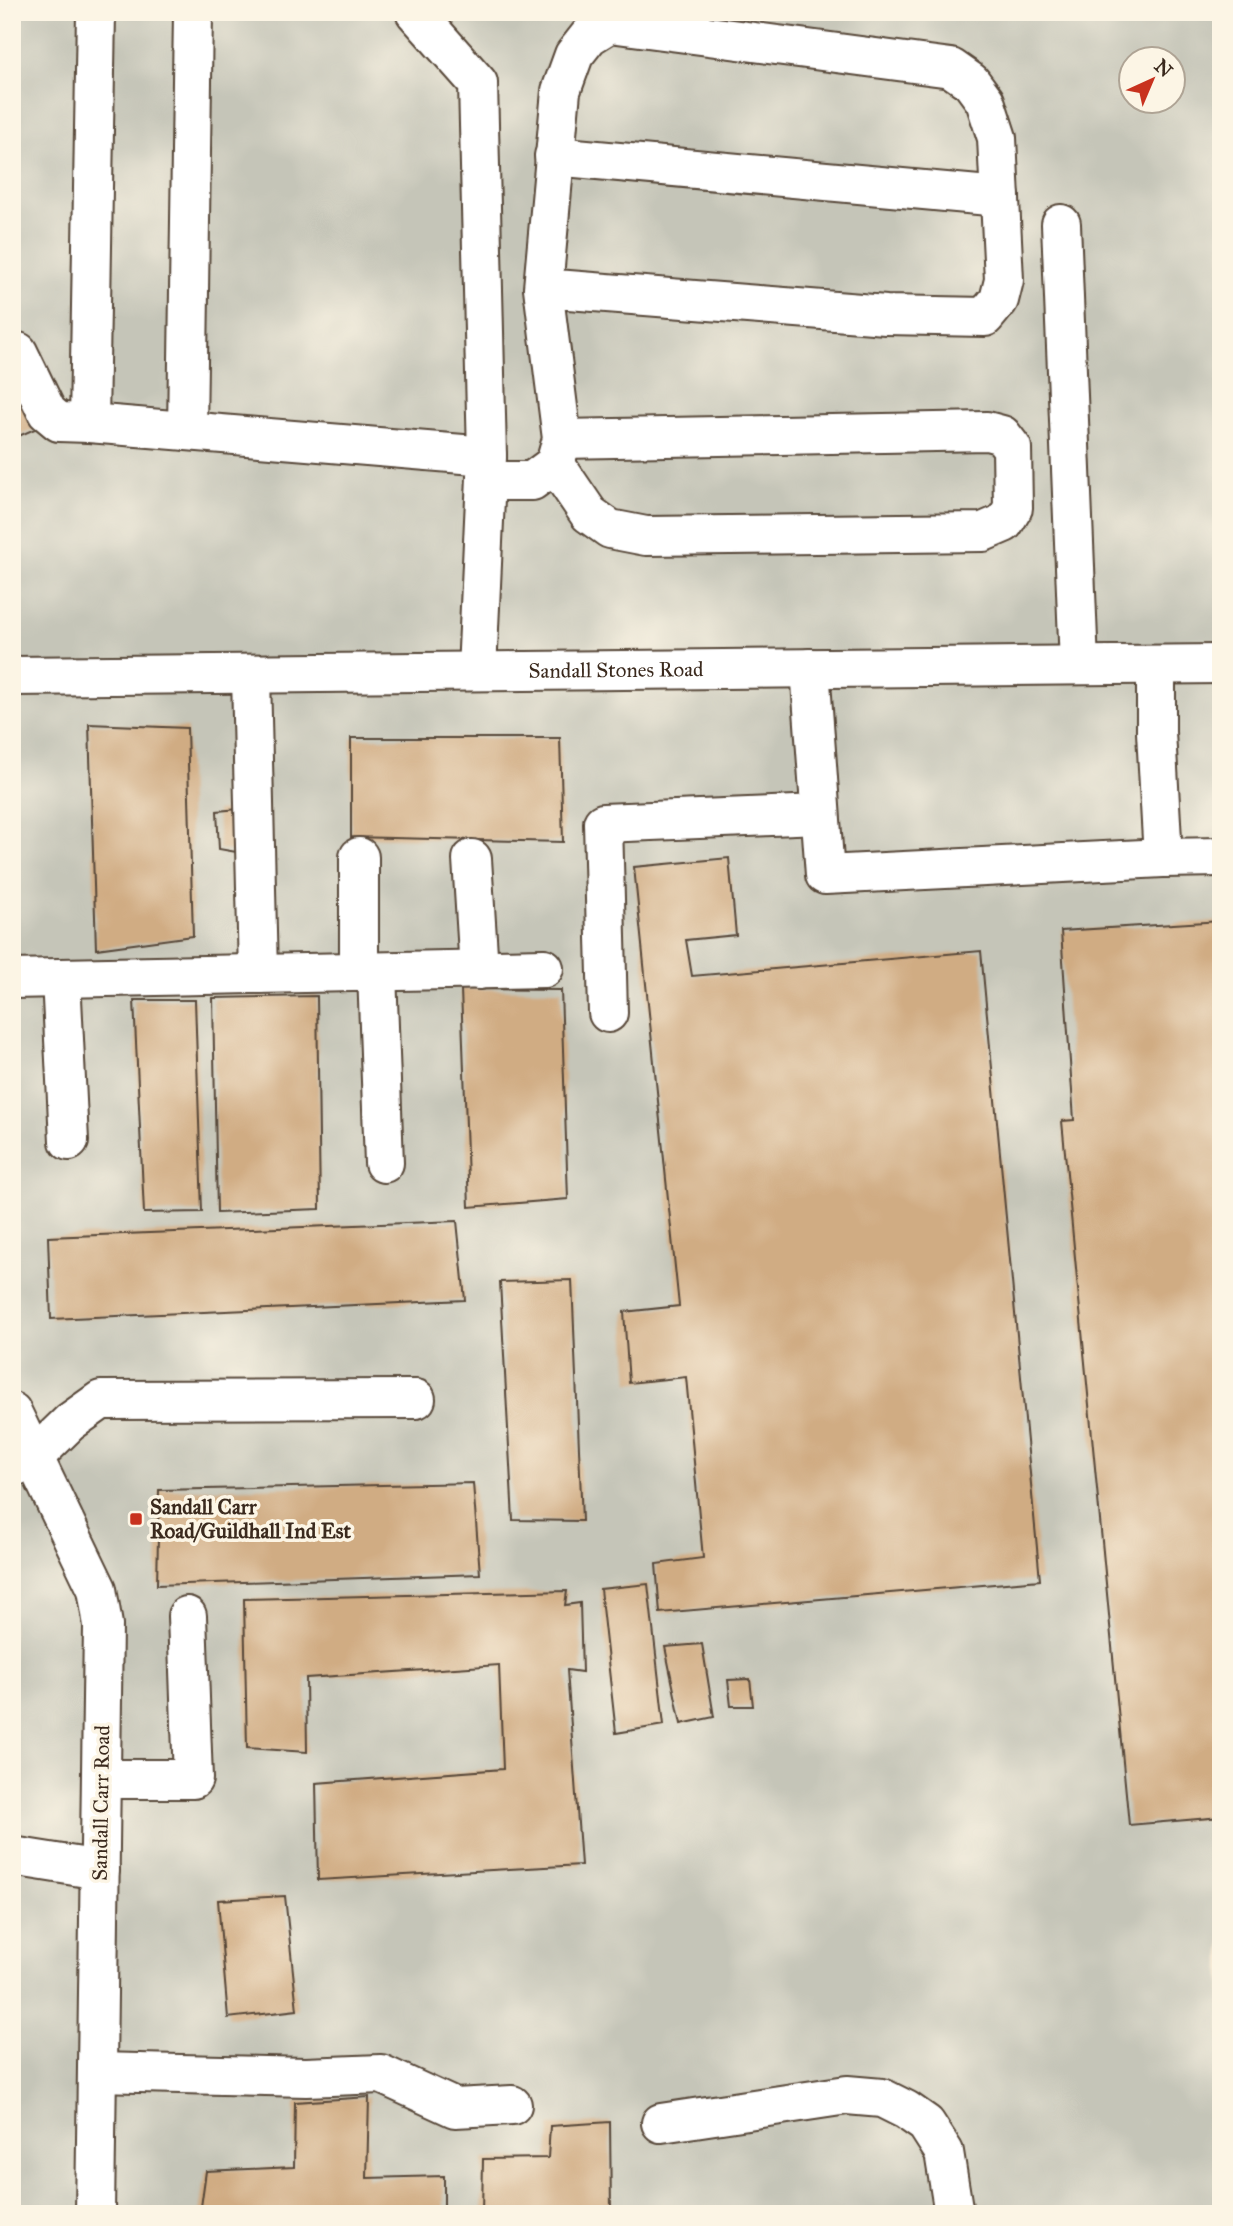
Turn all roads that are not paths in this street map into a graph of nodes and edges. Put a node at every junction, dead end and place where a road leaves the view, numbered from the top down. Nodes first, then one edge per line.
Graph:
1 (96, 12) edge
2 (193, 12) edge
3 (415, 12) edge
4 (554, 156) junction
5 (1000, 197) junction
6 (1060, 224) dead end
7 (543, 288) junction
8 (18, 352) dead end
9 (89, 423) junction
10 (187, 432) junction
11 (559, 451) junction
12 (487, 469) junction
13 (1221, 664) edge
14 (1079, 665) junction
15 (1156, 665) junction
16 (810, 668) junction
17 (477, 671) junction
18 (250, 675) junction
19 (12, 676) edge
20 (819, 814) junction
21 (359, 857) dead end
22 (1221, 857) edge
23 (1163, 858) junction
24 (472, 859) dead end
25 (544, 968) dead end
26 (479, 970) junction
27 (368, 972) junction
28 (258, 974) junction
29 (61, 978) junction
30 (12, 979) edge
31 (608, 1013) dead end
32 (69, 1141) dead end
33 (384, 1163) dead end
34 (416, 1399) dead end
35 (12, 1412) edge
36 (23, 1463) edge
37 (187, 1616) dead end
38 (101, 1779) junction
39 (12, 1856) edge
40 (100, 1870) junction
41 (97, 2072) junction
42 (512, 2105) dead end
43 (661, 2123) dead end
44 (95, 2214) edge
45 (954, 2214) edge

1 - 9 street
2 - 10 street
3 - 12 street
4 - 5 street
4 - 5 street
4 - 7 street
5 - 7 street
6 - 14 street
7 - 11 street
8 - 9 street
9 - 10 street
10 - 12 street
11 - 11 street
11 - 12 street
12 - 17 street
13 - 15 street, Sandall Stones Road
14 - 15 street, Sandall Stones Road
14 - 16 street, Sandall Stones Road
15 - 23 street
16 - 17 street, Sandall Stones Road
16 - 20 street
17 - 18 street, Sandall Stones Road
18 - 19 street, Sandall Stones Road
18 - 28 street
20 - 23 street
20 - 31 street
21 - 27 street
22 - 23 street
24 - 26 street
25 - 26 street
26 - 27 street
27 - 28 street
27 - 33 street
28 - 29 street
29 - 30 street
29 - 32 street
34 - 36 street
35 - 36 street, Sandall Carr Road
36 - 38 street, Sandall Carr Road
37 - 38 street
38 - 40 street, Sandall Carr Road
39 - 40 street
40 - 41 street, Sandall Carr Road
41 - 42 street
41 - 44 street, Sandall Carr Road
43 - 45 street

